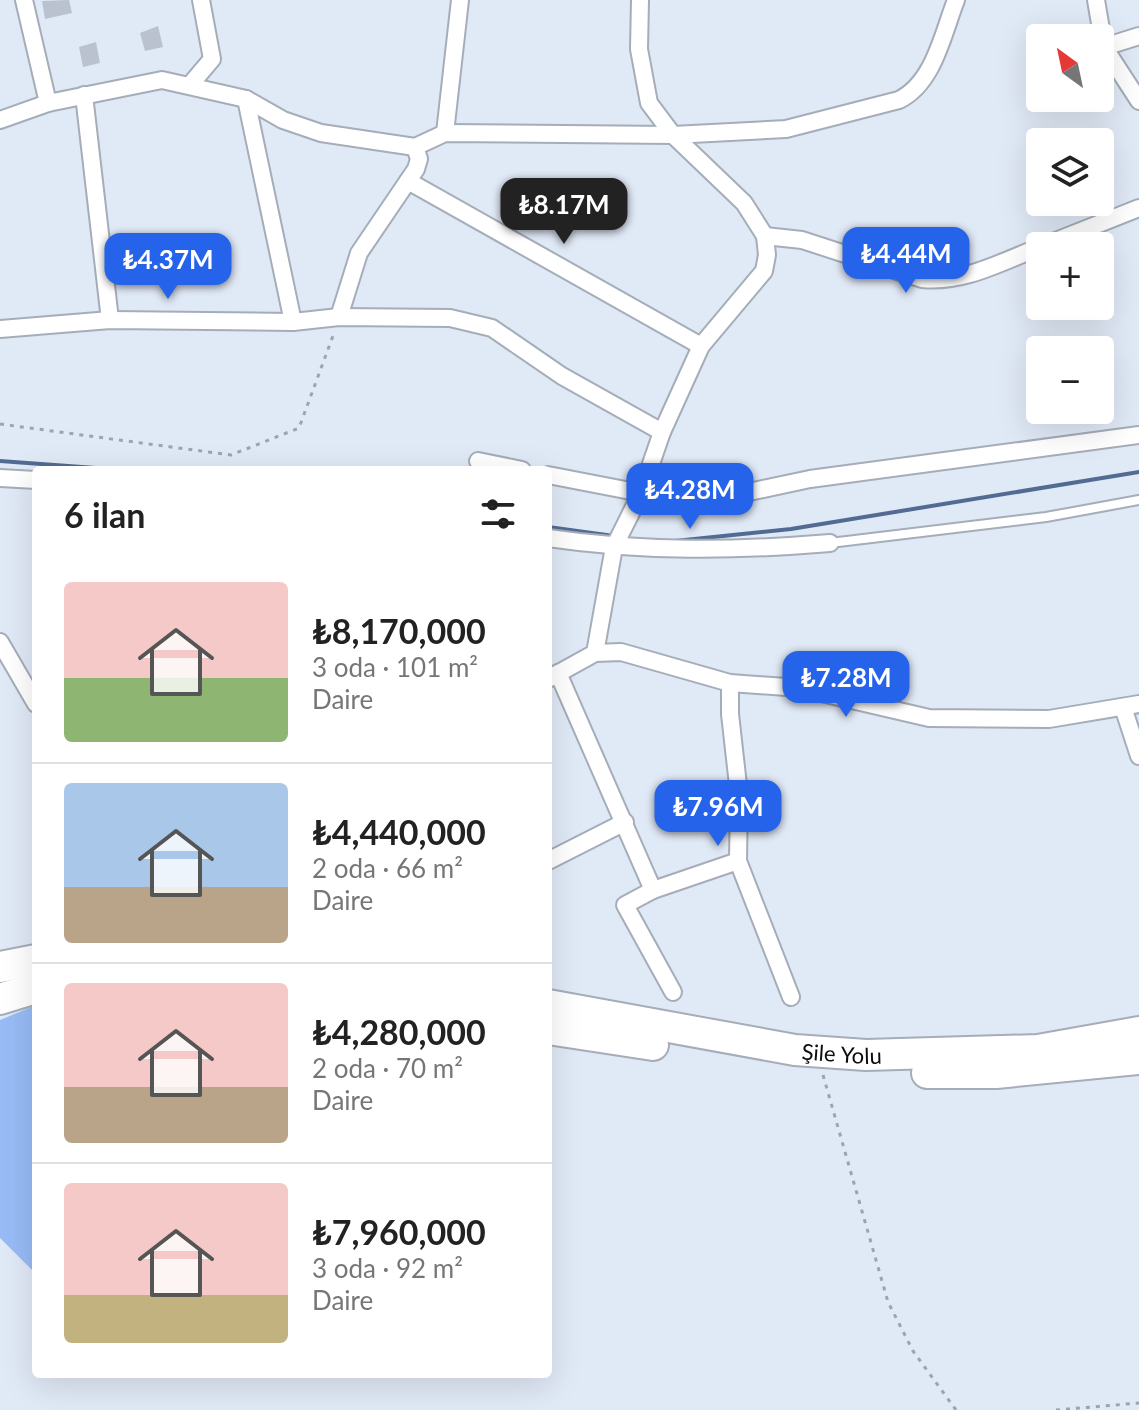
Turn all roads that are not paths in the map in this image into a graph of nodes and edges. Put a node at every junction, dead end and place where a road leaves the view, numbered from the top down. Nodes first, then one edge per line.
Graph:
1 (24, 0) edge
2 (201, 0) edge
3 (460, 0) edge
4 (640, 0) edge
5 (1096, 0) edge
6 (953, 1) edge
7 (1100, 24) edge
8 (1139, 36) edge
9 (1114, 44) edge
10 (1114, 62) edge
11 (190, 85) junction
12 (84, 95) junction
13 (246, 99) junction
14 (1139, 101) edge
15 (48, 103) junction
16 (0, 120) edge
17 (445, 133) junction
18 (673, 135) junction
19 (415, 147) junction
20 (408, 181) junction
21 (1139, 208) edge
22 (1077, 232) edge
23 (765, 236) junction
24 (1026, 252) edge
25 (339, 317) junction
26 (110, 320) junction
27 (293, 322) junction
28 (0, 329) edge
29 (701, 346) junction
30 (662, 432) junction
31 (1139, 435) edge
32 (478, 461) dead end
33 (502, 466) edge
34 (552, 476) edge
35 (0, 478) edge
36 (32, 480) edge
37 (641, 493) junction
38 (1139, 500) edge
39 (552, 539) edge
40 (830, 543) joint
41 (614, 547) junction
42 (0, 642) edge
43 (595, 653) junction
44 (553, 676) edge
45 (730, 683) junction
46 (32, 697) edge
47 (1131, 705) edge
48 (1139, 756) edge
49 (625, 822) junction
50 (552, 859) edge
51 (738, 861) junction
52 (653, 890) junction
53 (32, 963) edge
54 (2, 988) edge
55 (32, 988) edge
56 (673, 992) dead end
57 (791, 997) dead end
58 (552, 1006) edge
59 (552, 1030) edge
60 (1139, 1032) edge
61 (1139, 1059) edge

1 - 15 street
2 - 11 street
3 - 17 street
4 - 18 street
5 - 7 street
6 - 18 street
8 - 9 street
10 - 14 street
11 - 12 street
11 - 13 street
12 - 15 street
12 - 26 street
13 - 19 street
13 - 27 street
15 - 16 street
17 - 18 street
17 - 19 street
18 - 23 street
19 - 20 street
20 - 25 street
20 - 29 street
21 - 22 street
23 - 24 street
23 - 29 street
25 - 27 street
25 - 30 street
26 - 27 street
26 - 28 street
29 - 30 street
30 - 37 street
31 - 37 street
32 - 33 street
34 - 37 street
35 - 36 street
37 - 41 street
38 - 40 lane
39 - 41 street
40 - 41 street
41 - 43 street
42 - 46 street
43 - 44 street
43 - 45 street
44 - 49 street
45 - 47 street
45 - 51 street
47 - 48 street
49 - 50 street
49 - 52 street
51 - 52 street
51 - 57 street
52 - 56 street
53 - 54 highway
54 - 55 highway
58 - 60 highway, Şile Yolu
59 - 61 highway, Şile Yolu

